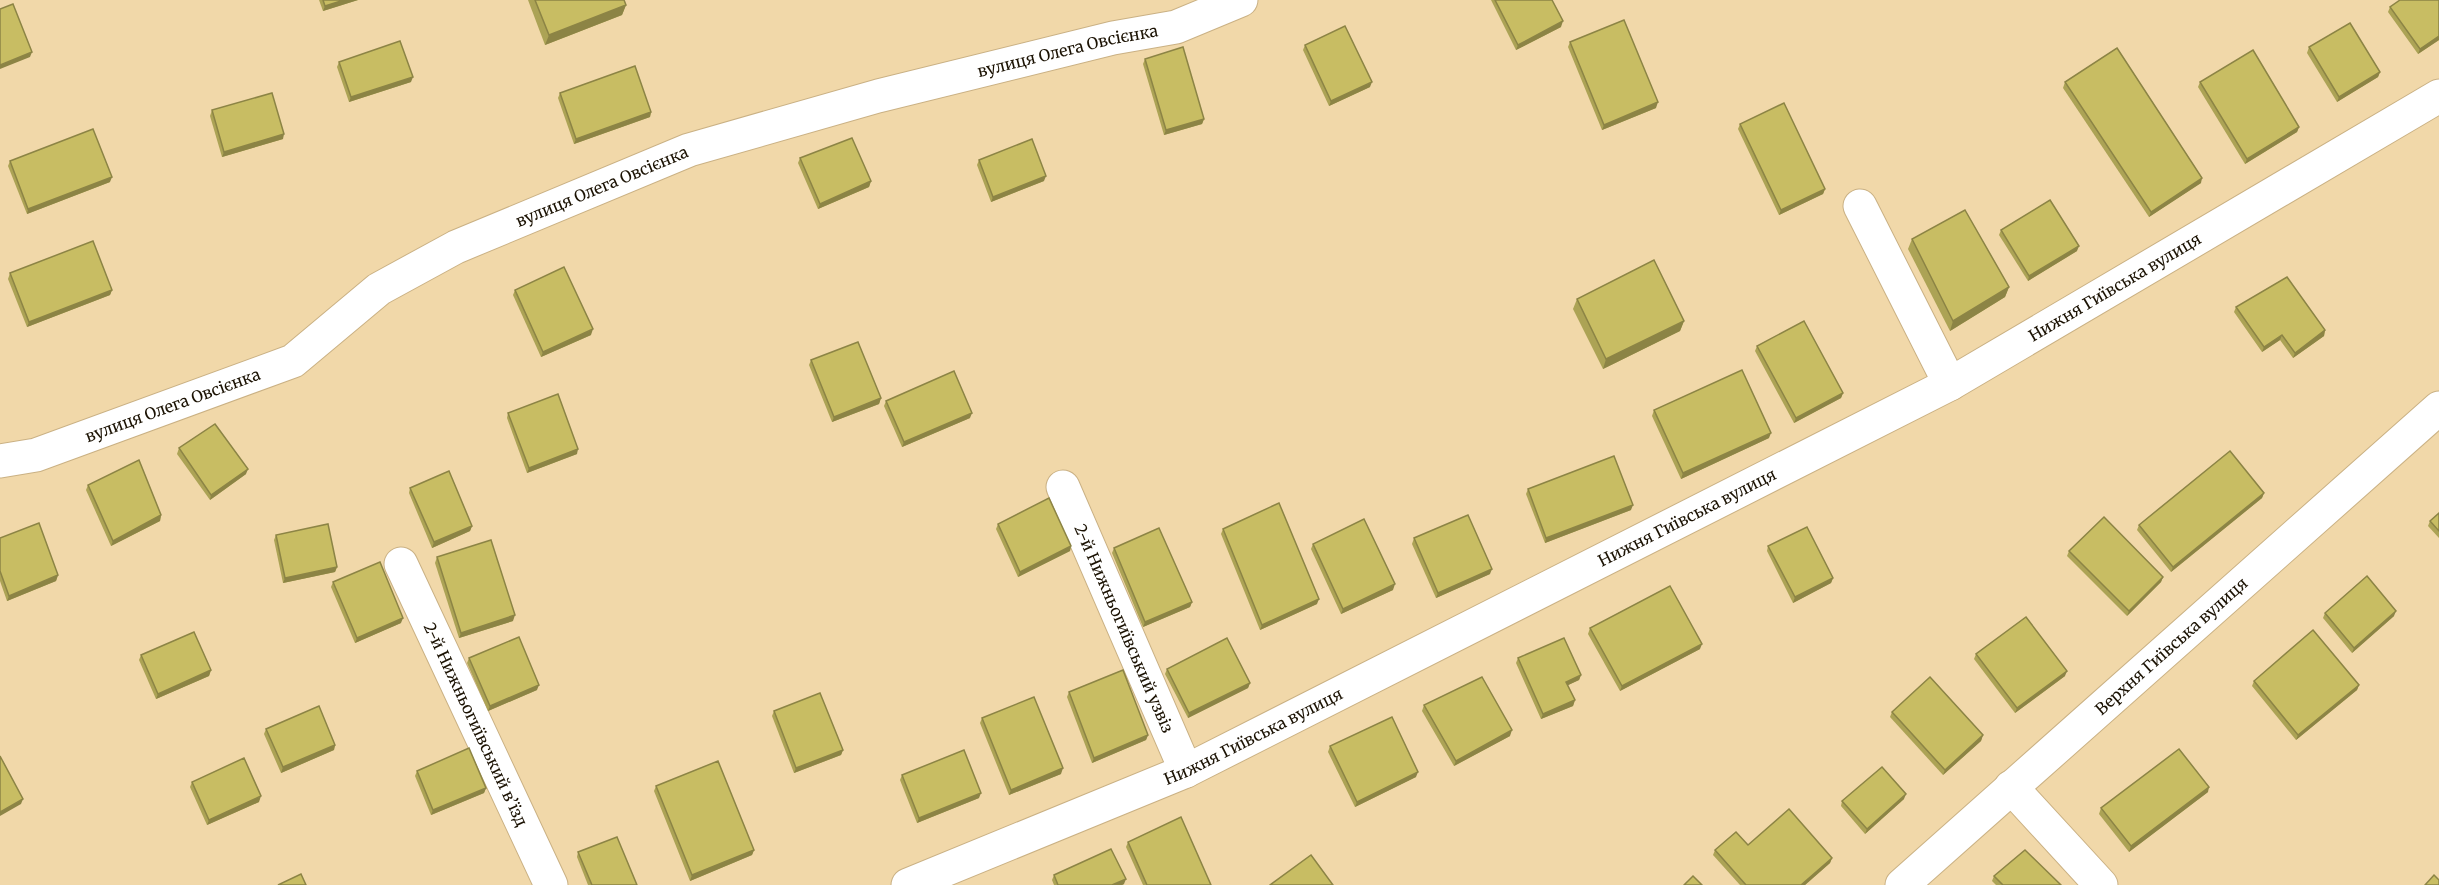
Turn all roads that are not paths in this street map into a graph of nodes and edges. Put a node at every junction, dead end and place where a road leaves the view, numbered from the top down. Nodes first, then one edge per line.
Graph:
1 (1241, 0) edge
2 (2439, 96) edge
3 (1860, 206) dead end
4 (1950, 384) junction
5 (2439, 408) edge
6 (0, 461) edge
7 (1063, 487) dead end
8 (401, 564) dead end
9 (1186, 771) junction
10 (2011, 787) junction
11 (551, 885) edge
12 (908, 885) edge
13 (1902, 885) edge
14 (2101, 885) edge

1 - 6 street, вулиця Олега Овсієнка
2 - 4 street, Нижня Гиївська вулиця
3 - 4 street
4 - 9 street, Нижня Гиївська вулиця
5 - 10 street, Верхня Гиївська вулиця
7 - 9 street, 2-й Нижньогиївський узвіз
8 - 11 street, 2-й Нижньогиївський в’їзд
9 - 12 street, Нижня Гиївська вулиця
10 - 13 street, Верхня Гиївська вулиця
10 - 14 street

